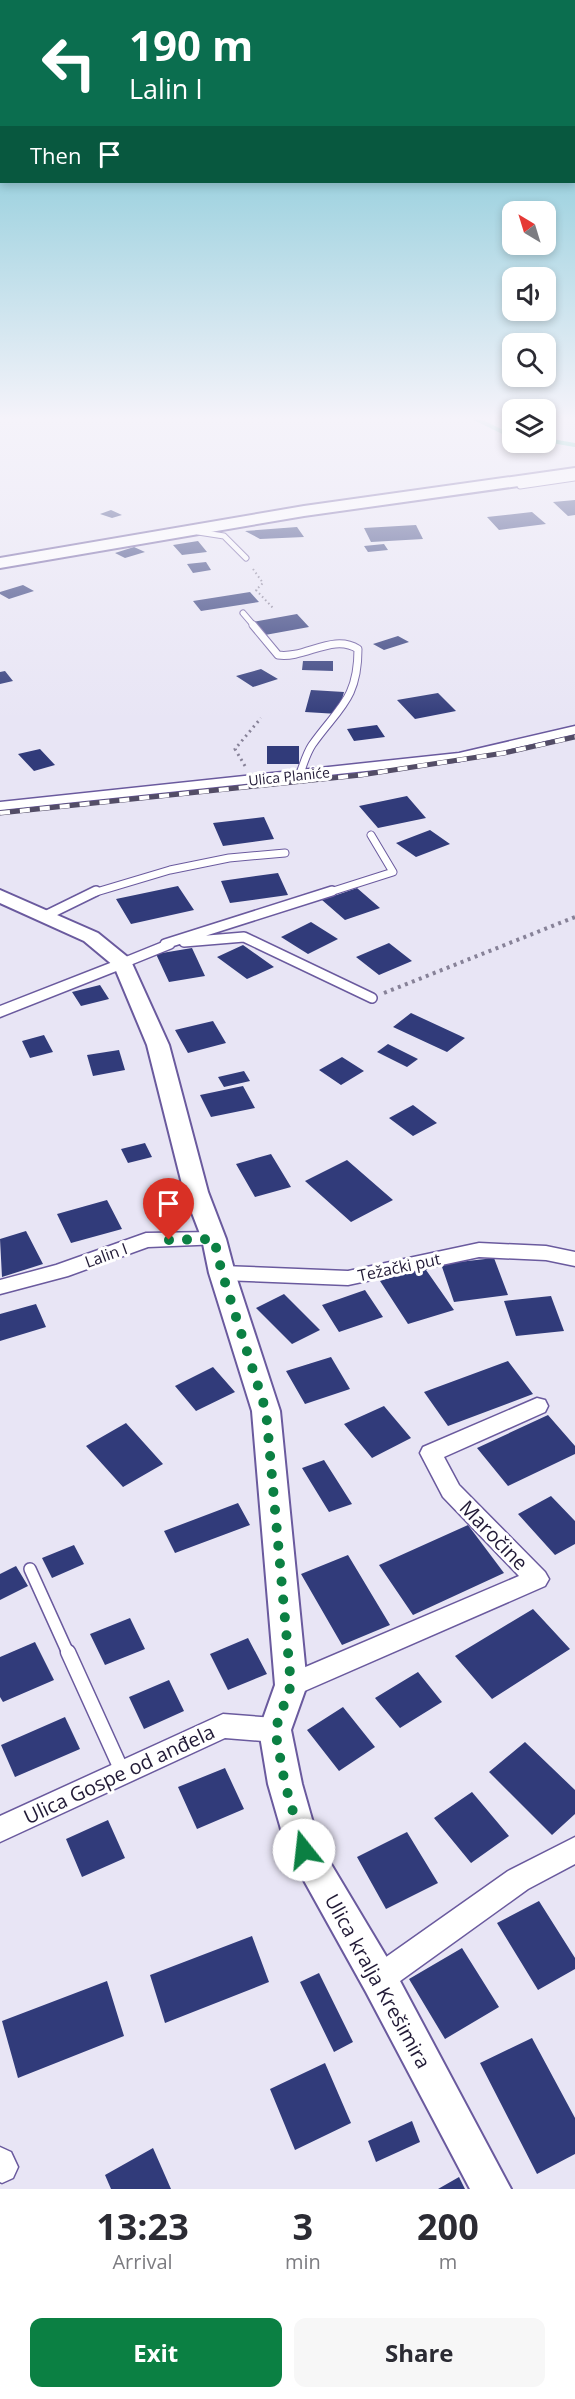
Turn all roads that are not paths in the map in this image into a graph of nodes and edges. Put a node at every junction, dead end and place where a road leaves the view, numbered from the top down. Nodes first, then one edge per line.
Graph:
1 (209, 518) edge
2 (258, 518) edge
3 (252, 519) junction
4 (172, 532) junction
5 (224, 536) junction
6 (0, 554) edge
7 (246, 558) road end
8 (0, 563) edge
9 (243, 613) dead end
10 (575, 730) edge
11 (299, 776) junction
12 (0, 806) edge
13 (371, 835) dead end
14 (285, 853) dead end
15 (0, 896) edge
16 (45, 916) junction
17 (165, 944) junction
18 (123, 963) junction
19 (372, 998) road end
20 (0, 1012) edge
21 (214, 1239) junction
22 (575, 1259) edge
23 (222, 1273) junction
24 (0, 1287) edge
25 (537, 1406) dead end
26 (30, 1569) dead end
27 (291, 1685) junction
28 (275, 1730) junction
29 (122, 1771) junction
30 (0, 1829) edge
31 (575, 1850) edge
32 (379, 1978) junction
33 (491, 2189) edge

1 - 6 main road
2 - 3 main road
3 - 4 main road
3 - 5 lane
4 - 5 lane
4 - 8 main road
5 - 7 lane
9 - 11 lane
10 - 11 street, Ulica Planiće
11 - 12 street, Ulica Planiće
13 - 17 lane
14 - 16 lane
15 - 16 street
16 - 18 street
17 - 18 lane
17 - 19 lane
18 - 20 street
18 - 21 street
21 - 23 street
21 - 24 street, Lalin I
22 - 23 street, Težački put
23 - 27 street
25 - 27 street, Maročine
26 - 29 lane
27 - 28 street
28 - 29 street, Ulica Gospe od anđela
28 - 32 street, Ulica kralja Krešimira
29 - 30 street, Ulica Gospe od anđela
31 - 32 street
32 - 33 street, Ulica kralja Krešimira

